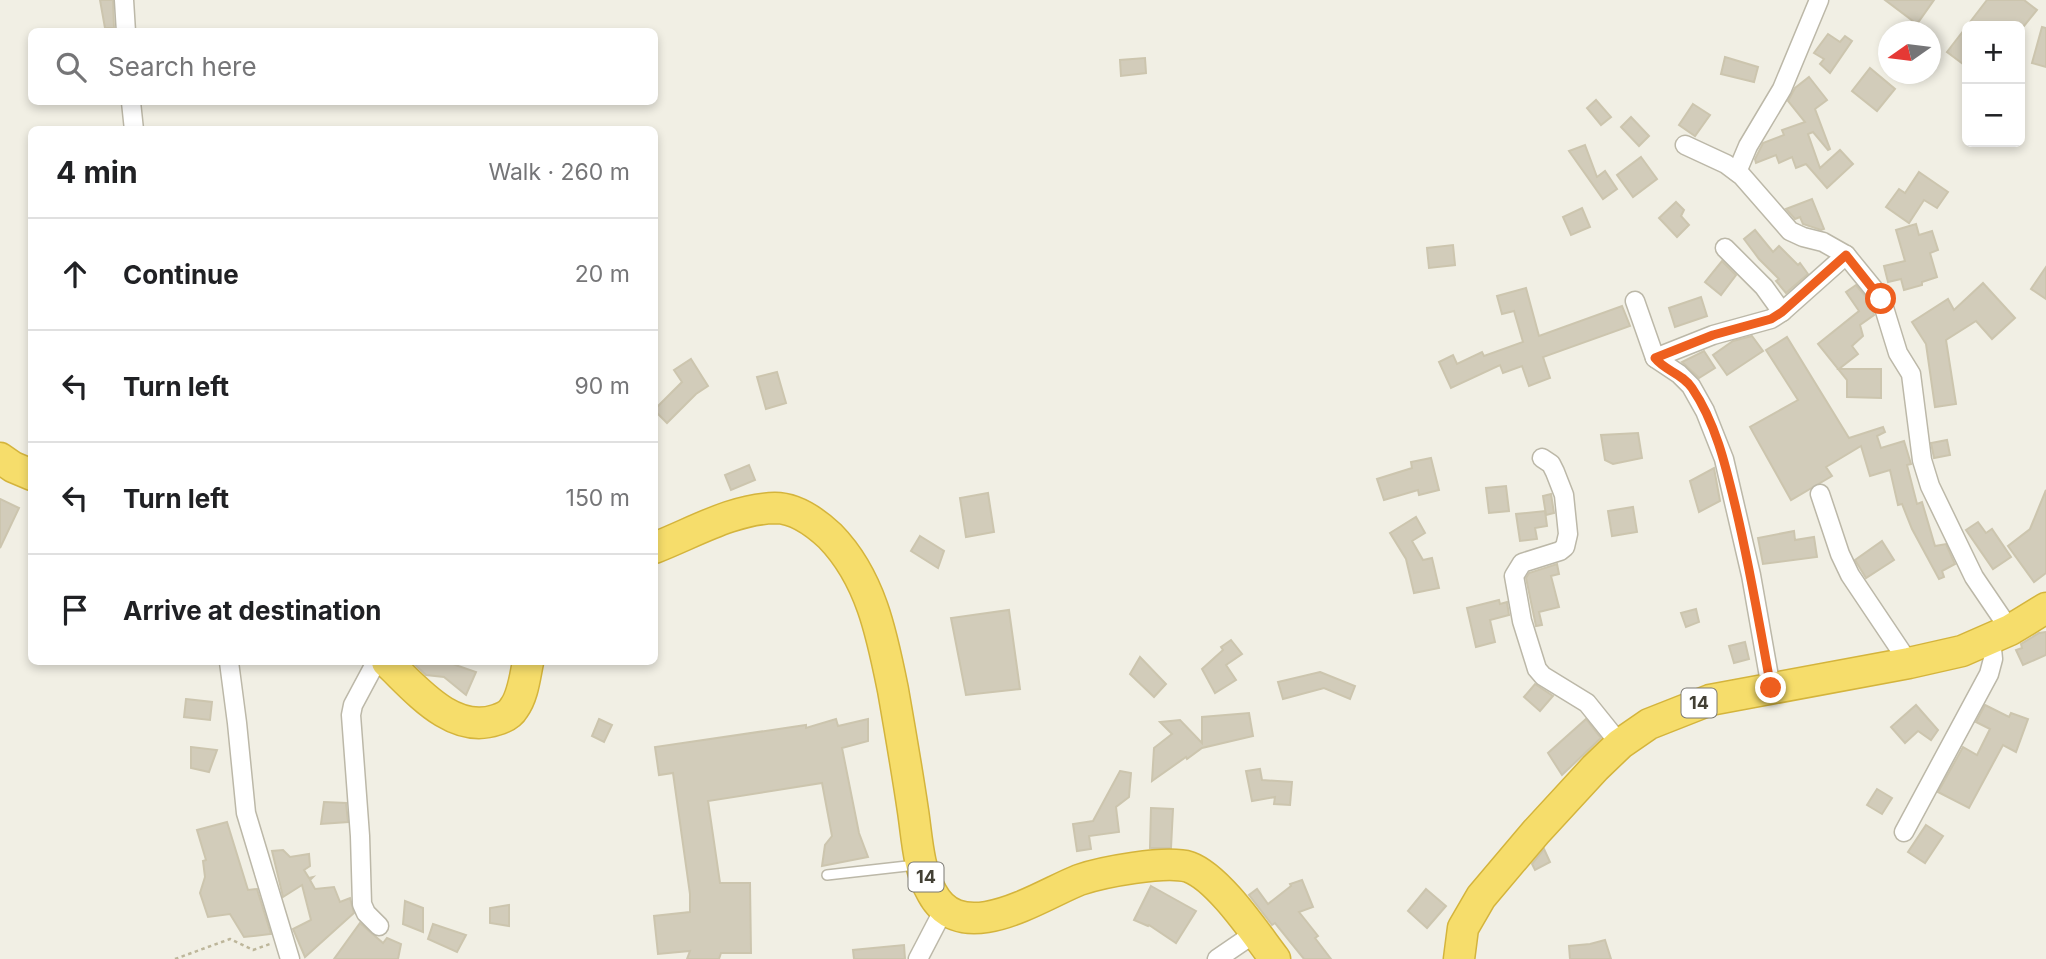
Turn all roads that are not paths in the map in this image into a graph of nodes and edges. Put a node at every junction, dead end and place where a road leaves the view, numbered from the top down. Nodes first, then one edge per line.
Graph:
1 (124, 0) edge
2 (1819, 0) edge
3 (126, 28) edge
4 (131, 105) edge
5 (134, 126) edge
6 (1685, 145) dead end
7 (1737, 172) junction
8 (1725, 248) dead end
9 (1846, 255) junction
10 (1636, 301) dead end
11 (1782, 312) junction
12 (1655, 358) junction
13 (0, 458) edge
14 (1542, 458) dead end
15 (28, 473) edge
16 (1820, 494) dead end
17 (658, 546) edge
18 (2046, 608) edge
19 (2000, 634) junction
20 (1909, 663) junction
21 (229, 665) edge
22 (374, 665) edge
23 (390, 665) edge
24 (527, 665) edge
25 (1771, 688) junction
26 (1620, 744) junction
27 (1904, 832) dead end
28 (922, 864) junction
29 (827, 875) dead end
30 (944, 909) junction
31 (379, 926) dead end
32 (1255, 933) junction
33 (290, 959) edge
34 (918, 959) edge
35 (1217, 959) edge
36 (1275, 959) edge
37 (1459, 959) edge

1 - 3 street
2 - 7 street
4 - 5 street
6 - 7 street
7 - 9 street
8 - 11 street
9 - 11 street
9 - 19 street
10 - 12 street
11 - 12 street
12 - 25 street
13 - 15 highway
14 - 26 street
16 - 20 street
17 - 28 highway, 14
18 - 19 highway, 14
19 - 20 highway, 14
19 - 27 street
20 - 25 highway, 14
21 - 33 street
22 - 31 street
23 - 24 highway
25 - 26 highway, 14
26 - 37 highway, 14
28 - 29 lane
28 - 30 highway, 14
30 - 32 highway, 14
30 - 34 street
32 - 35 street
32 - 36 highway, 14

